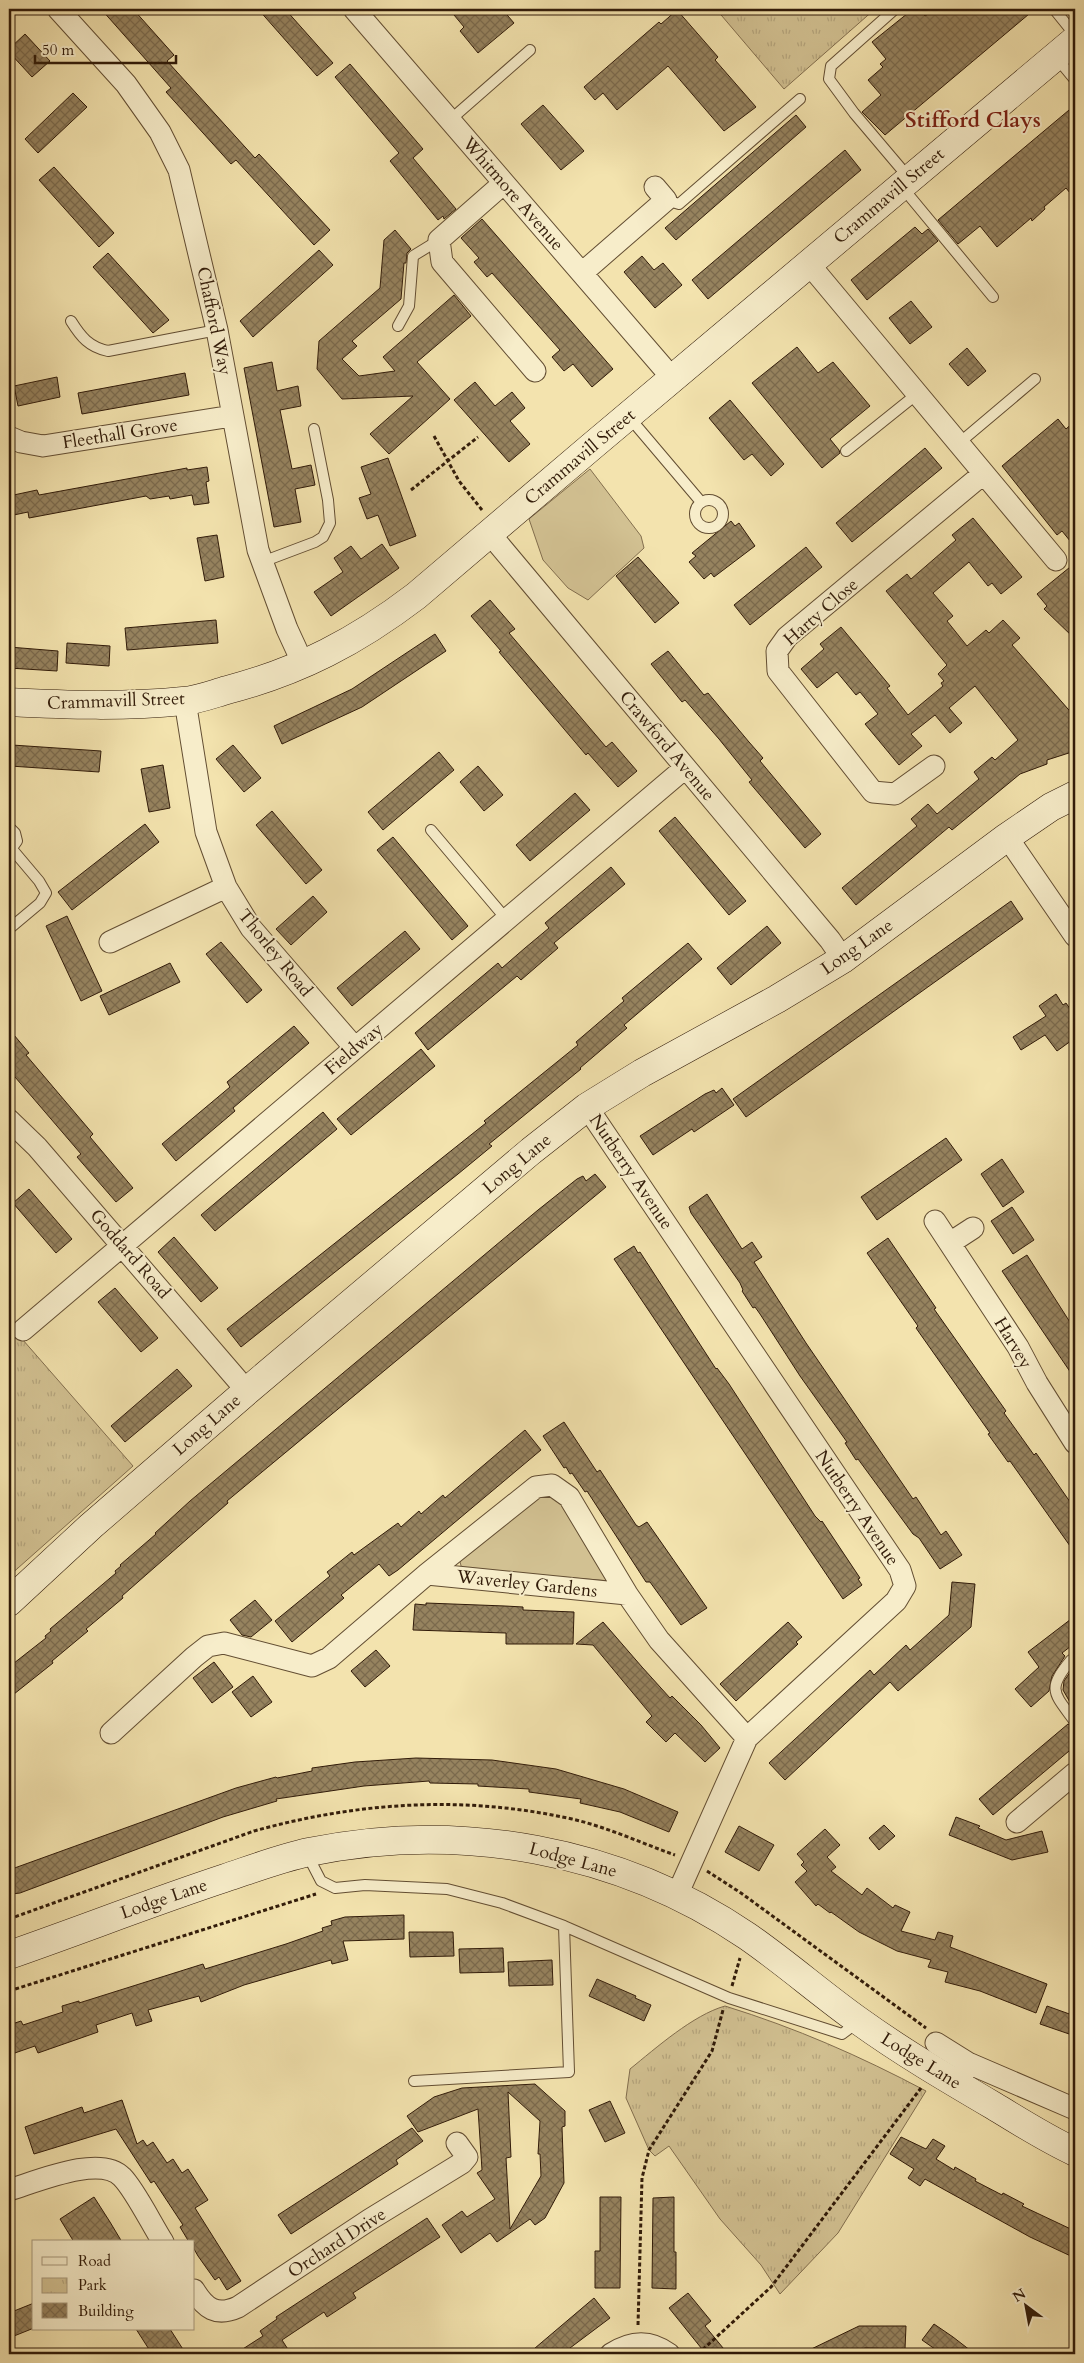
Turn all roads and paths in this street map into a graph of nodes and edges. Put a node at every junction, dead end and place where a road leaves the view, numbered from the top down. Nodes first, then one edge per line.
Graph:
1 (58, 9) edge
2 (354, 9) edge
3 (895, 9) edge
4 (1054, 9) edge
5 (1075, 35) edge
6 (1066, 48) edge
7 (530, 50) dead end
8 (1075, 80) edge
9 (800, 99) dead end
10 (450, 121) junction
11 (905, 182) junction
12 (504, 183) junction
13 (660, 193) joint
14 (439, 240) junction
15 (809, 264) junction
16 (582, 273) junction
17 (993, 297) dead end
18 (71, 321) dead end
19 (398, 326) dead end
20 (217, 330) junction
21 (535, 371) dead end
22 (673, 379) junction
23 (1035, 379) dead end
24 (917, 394) junction
25 (232, 416) junction
26 (628, 416) junction
27 (314, 429) dead end
28 (434, 436) dead end
29 (9, 437) edge
30 (478, 437) dead end
31 (958, 444) junction
32 (846, 451) dead end
33 (448, 461) junction
34 (984, 474) junction
35 (411, 490) dead end
36 (701, 502) dead end
37 (493, 531) junction
38 (1056, 560) dead end
39 (262, 562) junction
40 (304, 666) junction
41 (185, 701) junction
42 (9, 702) edge
43 (934, 766) dead end
44 (685, 768) junction
45 (1075, 795) edge
46 (9, 827) edge
47 (431, 830) dead end
48 (1007, 838) junction
49 (10, 850) edge
50 (226, 887) junction
51 (507, 920) junction
52 (9, 929) edge
53 (1075, 936) edge
54 (110, 942) dead end
55 (843, 959) junction
56 (355, 1048) junction
57 (587, 1107) junction
58 (9, 1120) edge
59 (935, 1221) dead end
60 (973, 1228) dead end
61 (950, 1243) junction
62 (124, 1246) junction
63 (23, 1330) dead end
64 (247, 1391) junction
65 (1075, 1442) edge
66 (427, 1574) junction
67 (627, 1594) junction
68 (9, 1602) edge
69 (1071, 1660) dead end
70 (1075, 1722) edge
71 (111, 1733) dead end
72 (747, 1738) junction
73 (1075, 1773) edge
74 (1016, 1822) dead end
75 (306, 1853) junction
76 (700, 1867) dead end
77 (335, 1888) junction
78 (677, 1895) junction
79 (564, 1926) junction
80 (739, 1952) dead end
81 (9, 1955) edge
82 (9, 1991) edge
83 (729, 1998) junction
84 (859, 2021) junction
85 (936, 2043) joint
86 (963, 2074) junction
87 (414, 2081) dead end
88 (925, 2084) dead end
89 (1075, 2109) edge
90 (457, 2143) dead end
91 (1074, 2148) edge
92 (9, 2190) edge
93 (162, 2240) edge
94 (195, 2292) edge
95 (638, 2342) junction
96 (611, 2354) edge
97 (669, 2354) edge
98 (698, 2354) edge

1 - 20 street, Chafford Way
2 - 10 street, Whitmore Avenue
3 - 11 lane
4 - 5 lane
6 - 8 lane
6 - 11 street, Crammavill Street
7 - 10 lane
9 - 13 lane
10 - 12 street, Whitmore Avenue
11 - 15 street, Crammavill Street
11 - 17 lane
12 - 14 street
12 - 16 street, Whitmore Avenue
13 - 16 street
14 - 19 lane
14 - 21 street
15 - 22 street, Crammavill Street
15 - 24 street
16 - 22 street, Whitmore Avenue
18 - 20 lane
20 - 25 street, Chafford Way
22 - 26 street, Crammavill Street
23 - 31 lane
24 - 31 street
24 - 32 lane
25 - 29 street, Fleethall Grove
25 - 39 street, Chafford Way
26 - 36 lane
26 - 37 street, Crammavill Street
27 - 39 lane
28 - 33 path
30 - 33 path
31 - 34 street
33 - 35 path
33 - 37 path
34 - 38 street
34 - 43 street, Harty Close
37 - 40 street, Crammavill Street
37 - 44 street, Crawford Avenue
39 - 40 street, Chafford Way
40 - 41 street, Crammavill Street
41 - 42 street, Crammavill Street
41 - 50 street, Thorley Road
44 - 51 street, Fieldway
44 - 55 street, Crawford Avenue
45 - 48 street, Long Lane
46 - 49 lane
47 - 51 lane
48 - 53 street
48 - 55 street, Long Lane
49 - 52 lane
50 - 54 street
50 - 56 street, Thorley Road
51 - 56 street, Fieldway
55 - 57 street, Long Lane
56 - 62 street, Fieldway
57 - 64 street, Long Lane
57 - 72 street, Nutberry Avenue
58 - 62 street, Goddard Road
59 - 61 street, Harvey
60 - 61 street
61 - 65 street, Harvey
62 - 63 street, Fieldway
62 - 64 street, Goddard Road
64 - 68 street, Long Lane
66 - 67 street, Waverley Gardens
66 - 67 street, Waverley Gardens
66 - 71 street, Waverley Gardens
67 - 72 street, Waverley Gardens
69 - 70 lane
72 - 78 street, Nutberry Avenue
73 - 74 street
75 - 77 lane
75 - 78 street, Lodge Lane
75 - 81 street, Lodge Lane
76 - 85 path
77 - 79 lane
77 - 82 path
78 - 84 street, Lodge Lane
79 - 83 lane
79 - 87 lane
80 - 83 path
83 - 84 lane
83 - 95 path
84 - 86 street, Lodge Lane
85 - 86 street
86 - 89 street
86 - 91 street, Lodge Lane
88 - 98 path
90 - 94 street, Orchard Drive
92 - 93 street
95 - 96 street
95 - 97 street

